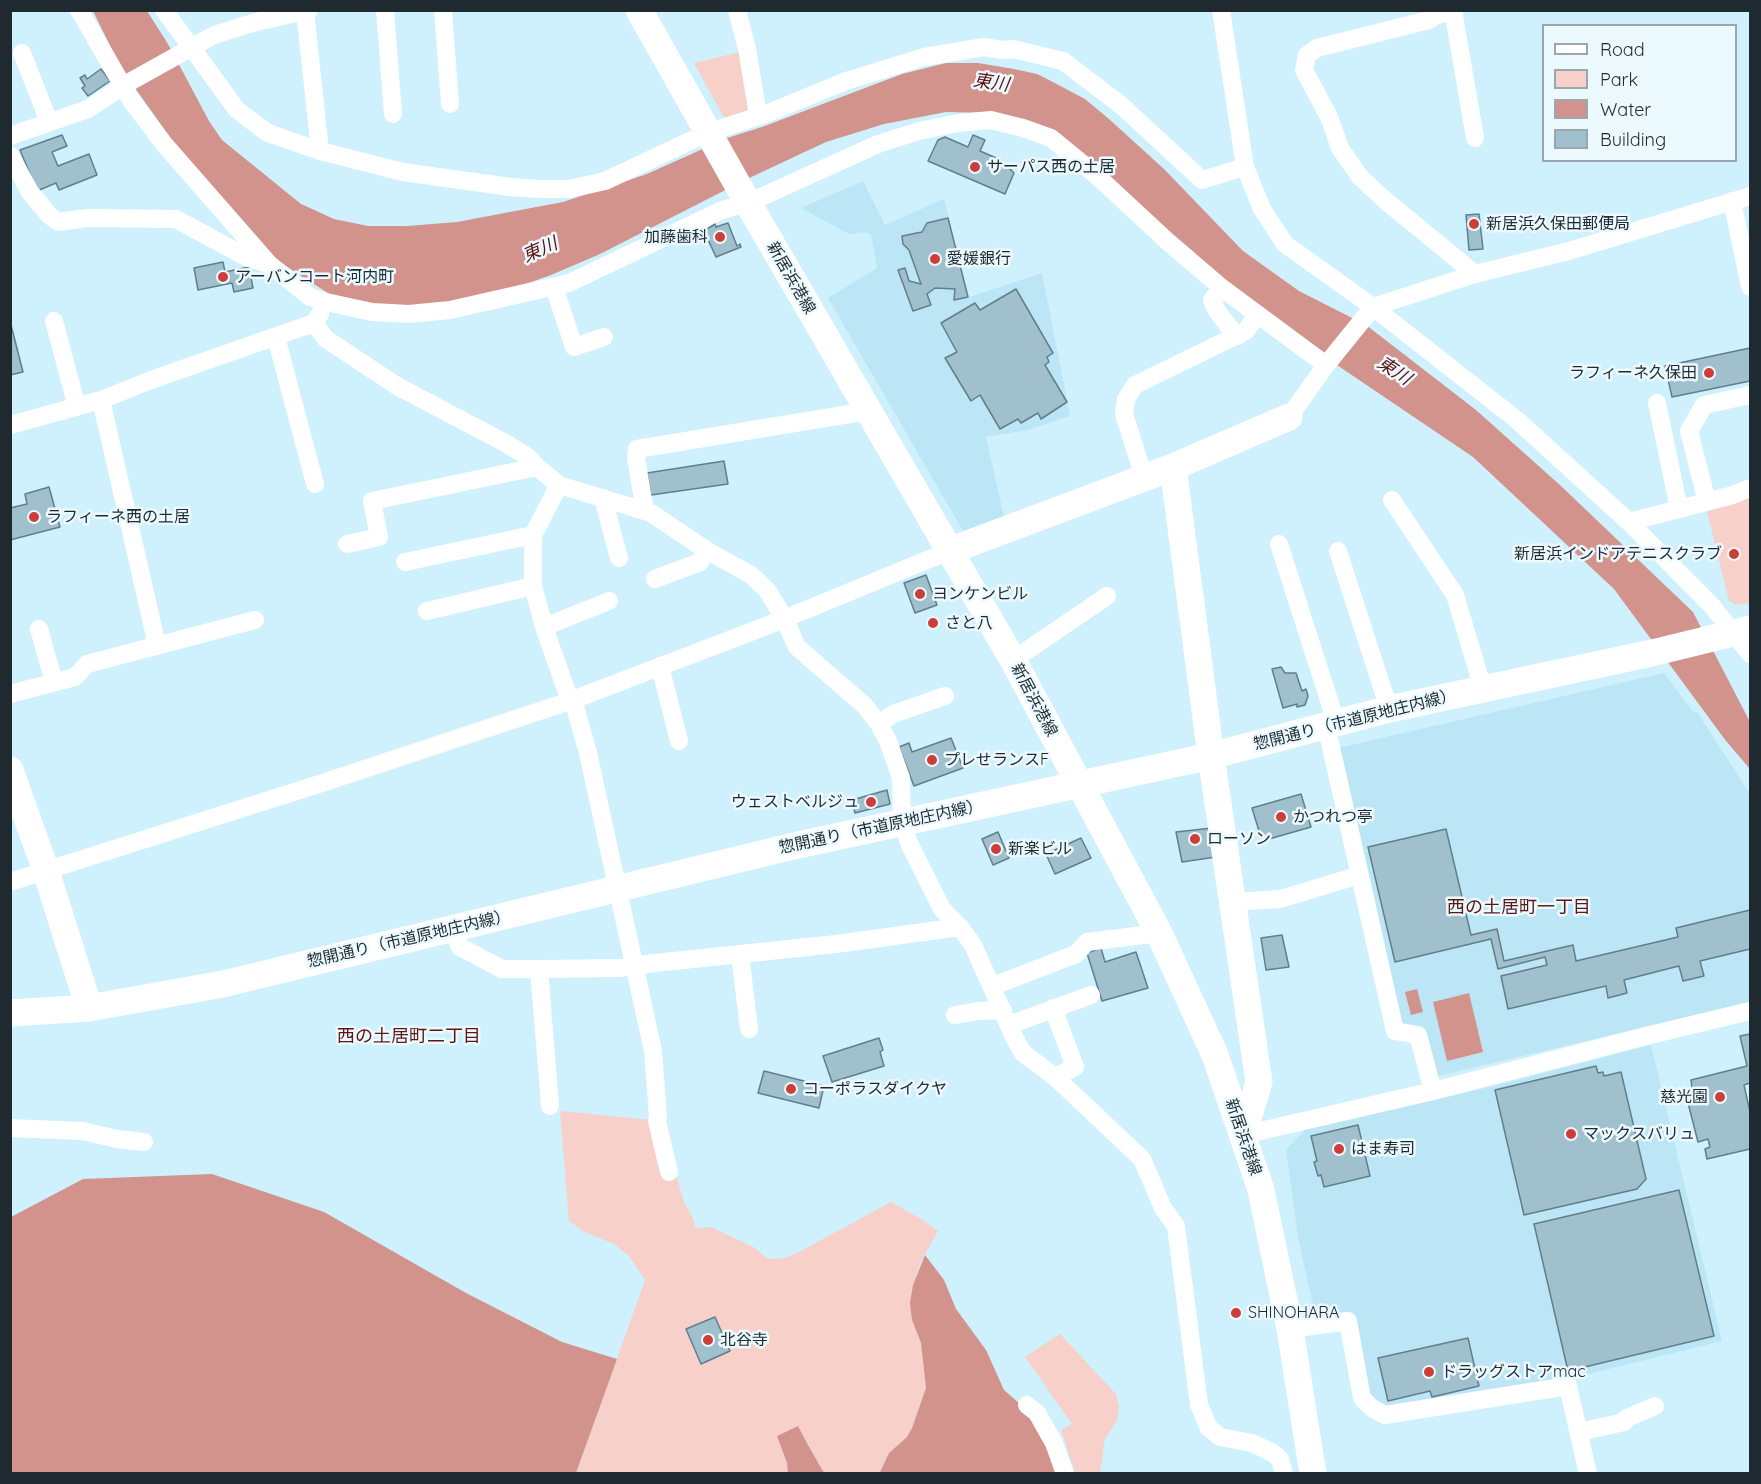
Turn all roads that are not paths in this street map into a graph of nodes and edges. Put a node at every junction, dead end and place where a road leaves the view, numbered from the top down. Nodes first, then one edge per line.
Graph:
1 (79, 10) edge
2 (164, 10) edge
3 (386, 10) edge
4 (443, 10) edge
5 (639, 10) edge
6 (737, 10) edge
7 (1221, 10) edge
8 (1453, 10) edge
9 (307, 11) edge
10 (1428, 15) edge
11 (191, 48) junction
12 (22, 53) dead end
13 (125, 85) junction
14 (450, 104) dead end
15 (393, 114) dead end
16 (758, 115) junction
17 (49, 123) junction
18 (708, 133) junction
19 (10, 136) edge
20 (1475, 138) dead end
21 (320, 151) junction
22 (10, 155) edge
23 (1245, 167) junction
24 (1750, 196) edge
25 (746, 201) junction
26 (1732, 201) junction
27 (269, 264) junction
28 (1475, 274) junction
29 (554, 287) junction
30 (1750, 287) edge
31 (1222, 288) junction
32 (326, 302) junction
33 (1369, 311) junction
34 (1257, 314) junction
35 (54, 321) dead end
36 (314, 323) junction
37 (1238, 336) junction
38 (276, 337) junction
39 (604, 338) dead end
40 (1327, 364) junction
41 (1750, 394) edge
42 (101, 400) junction
43 (1658, 403) dead end
44 (77, 407) junction
45 (868, 411) junction
46 (1289, 417) joint
47 (10, 425) edge
48 (1173, 466) junction
49 (537, 467) junction
50 (1144, 477) junction
51 (315, 484) dead end
52 (559, 485) junction
53 (1750, 488) edge
54 (603, 498) junction
55 (1392, 500) dead end
56 (1707, 502) junction
57 (1680, 509) junction
58 (645, 511) junction
59 (1629, 522) junction
60 (533, 535) junction
61 (346, 543) dead end
62 (1279, 544) dead end
63 (706, 550) junction
64 (949, 551) junction
65 (1338, 551) dead end
66 (619, 558) dead end
67 (405, 561) dead end
68 (655, 579) dead end
69 (533, 586) junction
70 (1107, 596) dead end
71 (609, 601) dead end
72 (427, 611) dead end
73 (784, 618) junction
74 (255, 620) dead end
75 (544, 627) junction
76 (39, 629) dead end
77 (1739, 638) edge
78 (157, 645) junction
79 (1013, 660) junction
80 (660, 666) junction
81 (54, 682) junction
82 (1483, 689) junction
83 (10, 694) edge
84 (945, 696) dead end
85 (570, 701) junction
86 (1389, 709) junction
87 (879, 724) junction
88 (1331, 724) junction
89 (679, 741) dead end
90 (1211, 756) junction
91 (10, 770) edge
92 (1078, 784) junction
93 (902, 823) junction
94 (46, 871) junction
95 (1360, 875) junction
96 (10, 882) edge
97 (619, 889) junction
98 (1233, 902) junction
99 (960, 927) junction
100 (452, 929) junction
101 (1159, 933) junction
102 (740, 954) junction
103 (636, 965) junction
104 (539, 969) junction
105 (993, 986) junction
106 (1091, 994) dead end
107 (89, 1008) junction
108 (1053, 1008) junction
109 (1750, 1011) edge
110 (10, 1013) edge
111 (955, 1015) dead end
112 (1006, 1017) junction
113 (749, 1029) dead end
114 (1055, 1077) junction
115 (1433, 1091) junction
116 (550, 1106) dead end
117 (10, 1128) edge
118 (1243, 1135) junction
119 (144, 1142) dead end
120 (669, 1172) dead end
121 (1290, 1329) junction
122 (1027, 1405) dead end
123 (1655, 1406) dead end
124 (1579, 1432) junction
125 (1065, 1473) edge
126 (1284, 1473) edge
127 (1313, 1473) edge
128 (1588, 1473) edge

1 - 13 street
2 - 11 street
3 - 15 street
4 - 14 street
5 - 18 street, 新居浜港線
6 - 16 street
7 - 23 street
8 - 10 street
8 - 20 street
9 - 11 street
9 - 21 street
10 - 28 street
11 - 13 street
11 - 21 street
12 - 17 street
13 - 17 street
13 - 27 street
16 - 18 street
16 - 23 street
17 - 19 street
18 - 21 street
18 - 25 street, 新居浜港線
22 - 27 street
23 - 33 street
24 - 26 street
25 - 29 street
25 - 31 street
25 - 45 street, 新居浜港線
26 - 28 street
26 - 30 street
27 - 32 street
28 - 33 street
29 - 32 street
29 - 39 street
31 - 34 street
31 - 37 street
32 - 36 street
33 - 40 street
33 - 59 street
34 - 37 street
34 - 40 street
35 - 44 street
36 - 38 street
36 - 49 street
37 - 50 street
38 - 42 street
38 - 51 street
40 - 46 street
41 - 56 street
42 - 44 street
42 - 78 street
43 - 57 street
44 - 47 street
45 - 58 street
45 - 64 street, 新居浜港線
46 - 48 street
48 - 50 street
48 - 90 street
49 - 52 street
49 - 61 street
50 - 64 street
52 - 54 street
52 - 60 street
53 - 56 street
54 - 58 street
54 - 66 street
55 - 82 street
56 - 57 street
57 - 59 street
58 - 63 street
59 - 77 street
60 - 67 street
60 - 69 street
62 - 88 street
63 - 68 street
63 - 73 street
64 - 73 street
64 - 79 street, 新居浜港線
65 - 86 street
69 - 72 street
69 - 75 street
70 - 79 street
71 - 75 street
73 - 80 street
73 - 87 street
74 - 78 street
75 - 85 street
76 - 81 street
77 - 82 street, 惣開通り（市道原地庄内線）
78 - 81 street
79 - 92 street, 新居浜港線
80 - 85 street
80 - 89 street
81 - 83 street
82 - 86 street, 惣開通り（市道原地庄内線）
84 - 87 street
85 - 94 street
85 - 97 street
86 - 88 street, 惣開通り（市道原地庄内線）
87 - 93 street
88 - 90 street, 惣開通り（市道原地庄内線）
88 - 95 street
90 - 92 street, 惣開通り（市道原地庄内線）
90 - 98 street
91 - 94 street
92 - 93 street, 惣開通り（市道原地庄内線）
92 - 101 street, 新居浜港線
93 - 97 street, 惣開通り（市道原地庄内線）
93 - 99 street
94 - 96 street
94 - 107 street
95 - 98 street
95 - 115 street
97 - 100 street, 惣開通り（市道原地庄内線）
97 - 103 street
98 - 118 street
99 - 102 street
99 - 105 street
100 - 104 street
100 - 107 street, 惣開通り（市道原地庄内線）
101 - 105 street
101 - 118 street, 新居浜港線
102 - 103 street
102 - 113 street
103 - 104 street
103 - 120 street
104 - 116 street
105 - 112 street
106 - 108 street
107 - 110 street, 惣開通り（市道原地庄内線）
108 - 112 street
108 - 114 street
109 - 115 street
111 - 112 street
112 - 114 street
114 - 126 street
115 - 118 street
117 - 119 street
118 - 121 street, 新居浜港線
121 - 124 street
121 - 127 street, 新居浜港線
122 - 125 street
123 - 124 street
124 - 128 street

